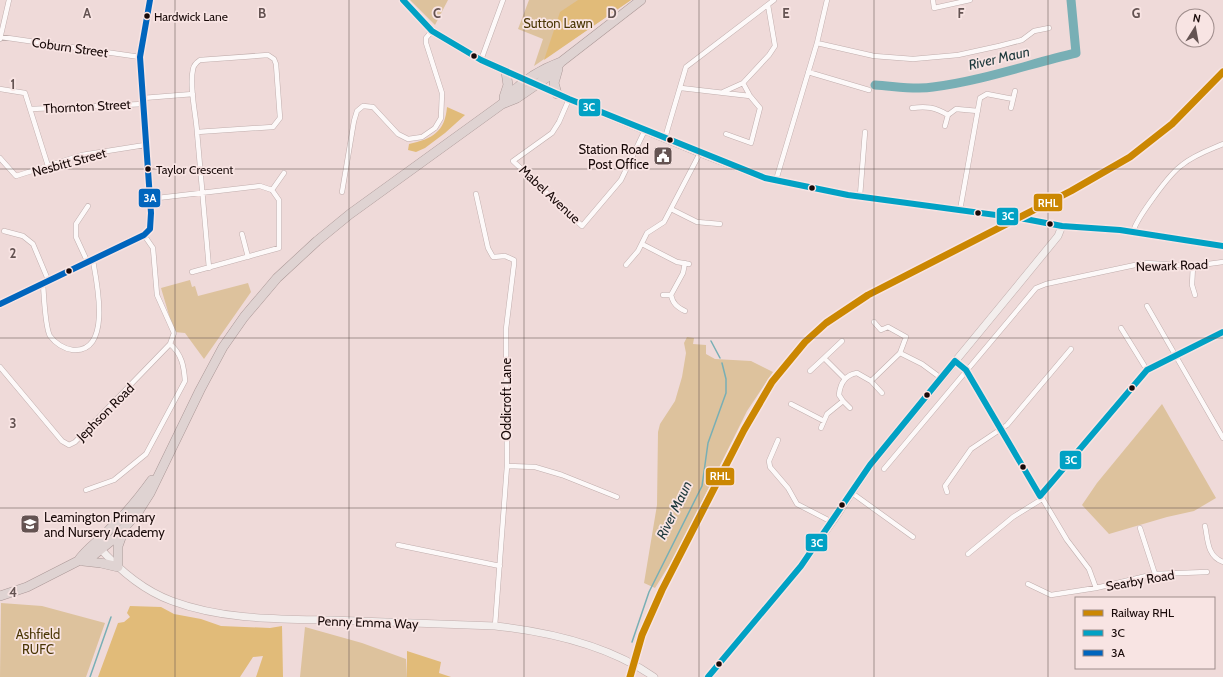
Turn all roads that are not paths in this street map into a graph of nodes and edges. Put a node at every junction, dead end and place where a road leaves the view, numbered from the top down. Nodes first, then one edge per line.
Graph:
1 (9, 0) edge
2 (150, 0) edge
3 (403, 0) edge
4 (502, 0) edge
5 (641, 0) edge
6 (774, 0) edge
7 (827, 0) edge
8 (932, 0) edge
9 (970, 0) edge
10 (768, 5) junction
11 (2, 21) edge
12 (432, 31) junction
13 (1045, 36) dead end
14 (0, 38) edge
15 (817, 43) junction
16 (140, 57) junction
17 (481, 60) junction
18 (561, 62) junction
19 (506, 72) junction
20 (808, 72) junction
21 (526, 81) junction
22 (743, 83) junction
23 (537, 85) junction
24 (681, 88) junction
25 (0, 89) edge
26 (869, 90) dead end
27 (1015, 90) dead end
28 (723, 92) junction
29 (193, 94) junction
30 (557, 94) junction
31 (750, 96) junction
32 (143, 98) junction
33 (569, 99) junction
34 (1013, 99) junction
35 (144, 104) junction
36 (502, 104) junction
37 (912, 108) dead end
38 (1011, 108) dead end
39 (31, 109) junction
40 (978, 111) junction
41 (948, 115) junction
42 (945, 126) dead end
43 (646, 130) junction
44 (198, 132) junction
45 (865, 132) dead end
46 (726, 134) dead end
47 (665, 138) junction
48 (1223, 144) edge
49 (145, 145) junction
50 (700, 154) junction
51 (0, 158) edge
52 (48, 166) junction
53 (284, 173) dead end
54 (776, 180) junction
55 (272, 190) junction
56 (201, 192) junction
57 (342, 192) dead end
58 (476, 194) dead end
59 (860, 196) junction
60 (149, 199) junction
61 (88, 206) dead end
62 (671, 209) junction
63 (960, 210) junction
64 (720, 224) dead end
65 (1062, 226) junction
66 (4, 231) dead end
67 (1134, 232) junction
68 (242, 234) dead end
69 (144, 235) junction
70 (642, 244) junction
71 (1223, 246) edge
72 (248, 257) junction
73 (91, 262) junction
74 (1223, 262) edge
75 (626, 265) dead end
76 (1193, 266) junction
77 (209, 268) junction
78 (192, 272) dead end
79 (49, 282) junction
80 (43, 284) junction
81 (663, 295) dead end
82 (671, 295) junction
83 (1195, 295) dead end
84 (0, 304) edge
85 (1148, 306) dead end
86 (685, 311) dead end
87 (874, 322) dead end
88 (1121, 328) dead end
89 (1223, 332) edge
90 (842, 341) dead end
91 (170, 344) junction
92 (1071, 349) dead end
93 (900, 353) junction
94 (1175, 355) junction
95 (824, 358) junction
96 (955, 361) junction
97 (0, 367) edge
98 (966, 370) junction
99 (1147, 370) junction
100 (810, 371) dead end
101 (941, 378) junction
102 (845, 379) junction
103 (871, 381) junction
104 (882, 393) dead end
105 (843, 401) junction
106 (791, 404) dead end
107 (850, 408) dead end
108 (824, 421) junction
109 (820, 428) dead end
110 (1001, 429) junction
111 (1223, 438) edge
112 (778, 440) dead end
113 (507, 466) junction
114 (161, 467) junction
115 (884, 469) dead end
116 (86, 490) dead end
117 (947, 492) dead end
118 (852, 493) junction
119 (617, 497) dead end
120 (1041, 498) junction
121 (832, 522) junction
122 (1205, 526) dead end
123 (125, 528) junction
124 (1140, 528) dead end
125 (913, 538) dead end
126 (398, 545) dead end
127 (98, 546) junction
128 (968, 554) dead end
129 (78, 561) junction
130 (1223, 562) edge
131 (500, 566) junction
132 (118, 567) junction
133 (1207, 572) dead end
134 (1155, 574) junction
135 (1028, 584) dead end
136 (1096, 588) junction
137 (0, 596) edge
138 (495, 626) junction
139 (654, 677) edge
140 (708, 677) edge

1 - 11 street
2 - 16 street
3 - 12 main road, Newark Road
4 - 17 street
5 - 18 highway
6 - 10 street
7 - 15 street
8 - 9 street
10 - 22 street
10 - 24 street
11 - 14 street
12 - 17 main road, Newark Road
12 - 57 street
13 - 15 street
14 - 16 street, Coburn Street
15 - 20 street
16 - 32 street
17 - 19 main road, Newark Road
18 - 21 highway
18 - 23 highway
18 - 30 highway
19 - 21 main road, Newark Road
19 - 36 highway
20 - 26 street
20 - 54 street
21 - 23 main road, Newark Road
21 - 36 highway
22 - 28 street
22 - 31 street
23 - 30 main road, Newark Road
23 - 36 highway
24 - 28 street
24 - 47 street
25 - 39 street
27 - 34 street
28 - 31 street
29 - 32 street
29 - 44 street
29 - 44 street
30 - 33 main road, Newark Road
31 - 46 street
32 - 35 street
33 - 43 main road, Newark Road
33 - 43 street, Mabel Avenue
34 - 38 street
34 - 40 street
35 - 39 street, Thornton Street
35 - 49 street
36 - 114 highway
37 - 41 street
39 - 52 street
40 - 41 street
40 - 63 street
41 - 42 street
43 - 47 main road, Newark Road
44 - 56 street
45 - 59 street
47 - 50 main road, Newark Road
48 - 67 street
49 - 52 street, Nesbitt Street
49 - 60 street
50 - 54 main road, Newark Road
50 - 62 street
51 - 52 street, Nesbitt Street
53 - 55 street
54 - 59 main road, Newark Road
55 - 56 street
55 - 72 street
56 - 60 street
56 - 77 street
58 - 113 street, Oddicroft Lane
59 - 63 main road, Newark Road
60 - 69 street
61 - 73 street
62 - 64 street
62 - 70 street
63 - 65 main road, Newark Road
65 - 67 main road, Newark Road
65 - 96 main road
66 - 79 street
67 - 71 main road, Newark Road
68 - 72 street
69 - 73 street
69 - 91 street, Jephson Road
70 - 75 street
70 - 82 street
72 - 77 street
73 - 79 street
73 - 80 street
74 - 76 street, Newark Road
76 - 83 street
76 - 98 street, Newark Road
77 - 78 street
79 - 80 street
80 - 84 street
81 - 82 street
82 - 86 street
85 - 94 street
87 - 93 street
88 - 99 street
89 - 94 street
90 - 95 street
91 - 97 street, Jephson Road
91 - 116 street
92 - 110 street
93 - 101 street
93 - 103 street
94 - 99 street
94 - 111 street
95 - 100 street
95 - 102 street
96 - 98 street
96 - 101 main road
98 - 110 street
98 - 115 street, Newark Road
99 - 120 street
101 - 118 main road
102 - 103 street
102 - 105 street
103 - 104 street
105 - 107 street
105 - 108 street
106 - 108 street
108 - 109 street
110 - 117 street
110 - 120 street
112 - 121 street
113 - 119 street
113 - 131 street, Oddicroft Lane
114 - 123 highway
114 - 127 highway
118 - 121 main road
118 - 125 street
120 - 128 street
120 - 136 street
121 - 140 main road
122 - 130 street
123 - 127 highway
123 - 132 highway
124 - 134 street
126 - 131 street
127 - 129 highway
127 - 132 main road, Penny Emma Way
129 - 132 highway
129 - 137 highway
131 - 138 street, Oddicroft Lane
132 - 138 main road, Penny Emma Way
133 - 134 street, Searby Road
134 - 136 street, Searby Road
135 - 136 street, Searby Road
138 - 139 main road, Penny Emma Way

